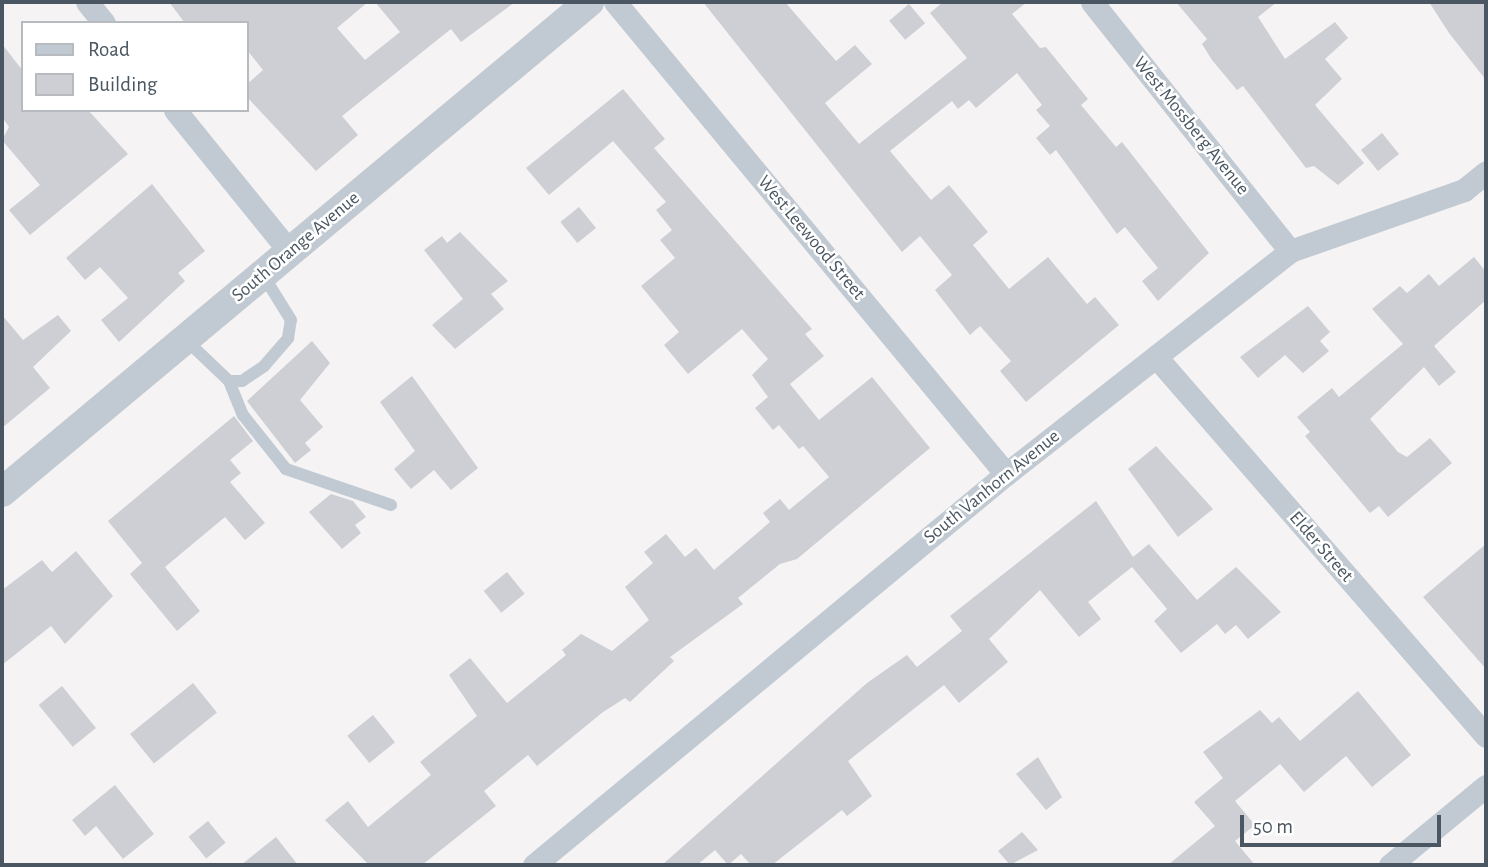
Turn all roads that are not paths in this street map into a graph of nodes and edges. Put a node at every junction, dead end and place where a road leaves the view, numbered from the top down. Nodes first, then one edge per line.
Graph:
1 (87, 2) edge
2 (589, 2) edge
3 (615, 2) edge
4 (1092, 2) edge
5 (102, 21) edge
6 (177, 112) edge
7 (1486, 172) edge
8 (1290, 251) junction
9 (290, 252) junction
10 (263, 275) junction
11 (187, 341) junction
12 (1157, 358) junction
13 (229, 381) junction
14 (1006, 474) junction
15 (2, 492) edge
16 (391, 505) dead end
17 (1486, 736) edge
18 (1486, 786) edge
19 (534, 865) edge
20 (1390, 865) edge

1 - 5 street
2 - 9 street, South Orange Avenue
3 - 14 street, West Leewood Street
4 - 8 street, West Mossberg Avenue
6 - 9 street
7 - 8 street, South Vanhorn Avenue
8 - 12 street, South Vanhorn Avenue
9 - 10 street, South Orange Avenue
10 - 11 street, South Orange Avenue
10 - 13 lane
11 - 13 lane
11 - 15 street, South Orange Avenue
12 - 14 street, South Vanhorn Avenue
12 - 17 street, Elder Street
13 - 16 lane
14 - 19 street, South Vanhorn Avenue
18 - 20 street

